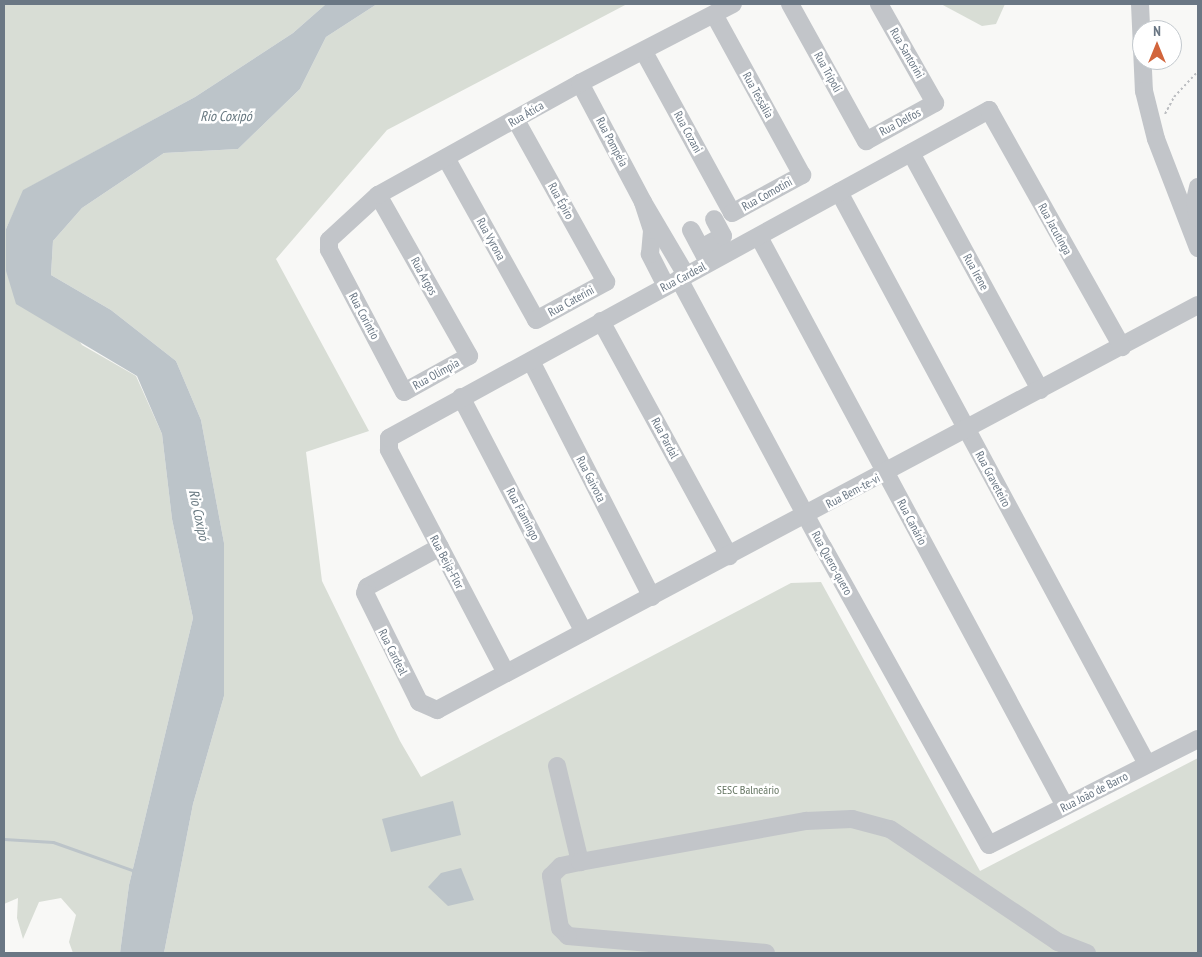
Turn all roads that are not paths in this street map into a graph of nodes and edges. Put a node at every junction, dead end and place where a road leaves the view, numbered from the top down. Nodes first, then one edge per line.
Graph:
1 (732, 4) edge
2 (790, 4) edge
3 (879, 4) edge
4 (1140, 4) edge
5 (714, 14) junction
6 (644, 52) junction
7 (580, 83) junction
8 (935, 103) joint
9 (989, 110) joint
10 (516, 120) junction
11 (866, 141) joint
12 (911, 153) junction
13 (446, 158) junction
14 (802, 175) joint
15 (1198, 188) edge
16 (840, 192) junction
17 (378, 195) junction
18 (732, 213) joint
19 (1198, 218) edge
20 (714, 219) dead end
21 (691, 230) dead end
22 (656, 235) junction
23 (759, 237) junction
24 (329, 240) joint
25 (1198, 248) edge
26 (705, 255) junction
27 (679, 279) junction
28 (606, 282) joint
29 (1198, 305) edge
30 (536, 320) joint
31 (601, 321) junction
32 (1122, 347) junction
33 (469, 356) joint
34 (530, 361) junction
35 (1040, 390) junction
36 (404, 392) joint
37 (461, 397) junction
38 (967, 430) junction
39 (389, 450) joint
40 (886, 473) junction
41 (806, 516) junction
42 (440, 547) junction
43 (729, 556) junction
44 (652, 597) junction
45 (584, 632) junction
46 (506, 673) junction
47 (1198, 738) edge
48 (1147, 764) junction
49 (557, 766) dead end
50 (1065, 806) junction
51 (989, 845) joint
52 (580, 862) junction
53 (766, 953) edge
54 (1087, 953) edge

1 - 5 street, Rua Ática
2 - 11 street, Rua Trípoli
3 - 8 street, Rua Santorini
4 - 25 street
5 - 6 street, Rua Ática
5 - 14 street, Rua Tessália
6 - 7 street, Rua Ática
6 - 18 street, Rua Cozani
7 - 10 street, Rua Ática
7 - 22 street, Rua Pompéia
8 - 11 street, Rua Delfos
9 - 12 street, Rua Cardeal
9 - 32 street, Rua Jacutinga
10 - 13 street, Rua Ática
10 - 28 street, Rua Épiro
12 - 16 street, Rua Cardeal
12 - 35 street, Rua Irene
13 - 17 street, Rua Ática
13 - 30 street, Rua Vyrona
14 - 18 street, Rua Comotini
15 - 19 street
16 - 23 street, Rua Cardeal
16 - 38 street, Rua Graveteiro
17 - 24 street, Rua Ática
17 - 33 street, Rua Argos
20 - 26 street
21 - 26 street
22 - 27 street, Rua Pompéia
22 - 27 street, Rua Pompéia
23 - 26 street, Rua Cardeal
23 - 40 street, Rua Canário
24 - 36 street, Rua Corintio
26 - 27 street, Rua Cardeal
27 - 31 street, Rua Cardeal
27 - 41 street, Rua Quero-quero
28 - 30 street, Rua Caterini
29 - 32 street, Rua Bem-te-vi
31 - 34 street, Rua Cardeal
31 - 43 street, Rua Pardal
32 - 35 street, Rua Bem-te-vi
33 - 36 street, Rua Olimpia
34 - 37 street, Rua Cardeal
34 - 44 street, Rua Gaivota
35 - 38 street, Rua Bem-te-vi
37 - 39 street, Rua Cardeal
37 - 45 street, Rua Flamingo
38 - 40 street, Rua Bem-te-vi
38 - 48 street, Rua Graveteiro
39 - 42 street, Rua Beija-Flor
40 - 41 street, Rua Bem-te-vi
40 - 50 street, Rua Canário
41 - 43 street, Rua Bem-te-vi
41 - 51 street, Rua Quero-quero
42 - 46 street, Rua Beija-Flor
42 - 46 street, Rua Cardeal
43 - 44 street, Rua Bem-te-vi
44 - 45 street, Rua Bem-te-vi
45 - 46 street, Rua Bem-te-vi
47 - 48 street, Rua João de Barro
48 - 50 street, Rua João de Barro
49 - 52 street
50 - 51 street, Rua João de Barro
52 - 53 street
52 - 54 street

